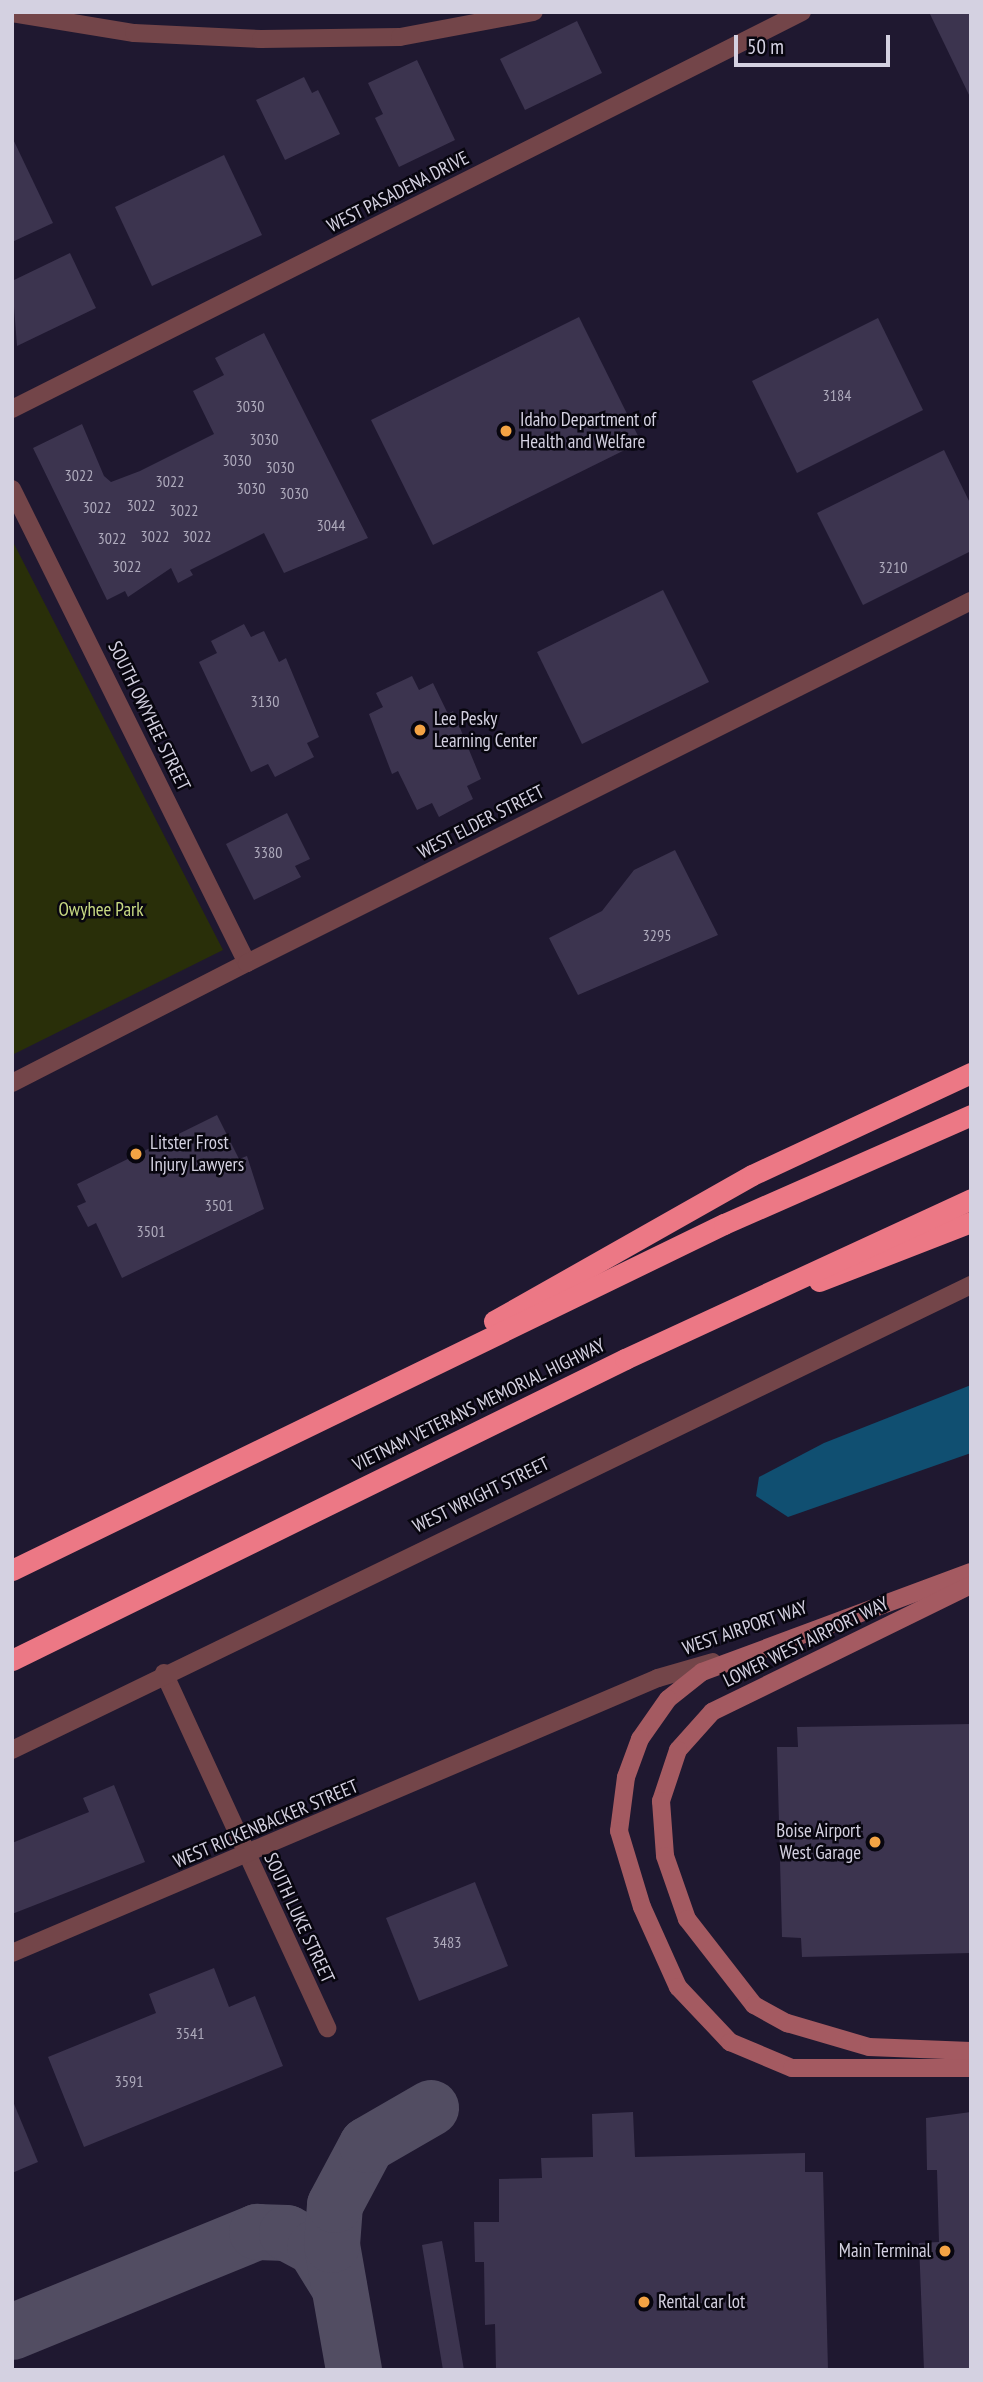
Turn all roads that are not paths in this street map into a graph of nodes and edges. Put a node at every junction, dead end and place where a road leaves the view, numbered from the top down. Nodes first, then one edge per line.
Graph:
1 (534, 12) edge
2 (802, 12) edge
3 (12, 13) edge
4 (12, 409) edge
5 (12, 489) edge
6 (971, 601) edge
7 (247, 962) junction
8 (971, 1073) edge
9 (12, 1083) edge
10 (971, 1115) edge
11 (971, 1199) edge
12 (971, 1222) edge
13 (971, 1285) edge
14 (625, 1359) junction
15 (365, 1396) junction
16 (12, 1570) edge
17 (971, 1572) edge
18 (971, 1585) edge
19 (12, 1660) edge
20 (721, 1660) junction
21 (164, 1674) junction
22 (536, 1733) joint
23 (12, 1750) edge
24 (247, 1855) junction
25 (12, 1953) edge
26 (327, 2028) dead end
27 (971, 2051) edge
28 (971, 2068) edge

1 - 3 street
2 - 4 street, WEST PASADENA DRIVE
5 - 7 street, SOUTH OWYHEE STREET
6 - 7 street, WEST ELDER STREET
7 - 9 street, WEST ELDER STREET
8 - 15 highway
10 - 15 highway
11 - 14 highway, VIETNAM VETERANS MEMORIAL HIGHWAY
12 - 14 highway
13 - 21 street, WEST WRIGHT STREET
14 - 19 highway, VIETNAM VETERANS MEMORIAL HIGHWAY
15 - 16 highway
17 - 20 main road, WEST AIRPORT WAY
18 - 27 main road, LOWER WEST AIRPORT WAY
20 - 22 street, WEST AIRPORT WAY
20 - 28 main road
21 - 23 street, WEST WRIGHT STREET
21 - 24 street, SOUTH LUKE STREET
22 - 24 street, WEST RICKENBACKER STREET
24 - 25 street, WEST RICKENBACKER STREET
24 - 26 street, SOUTH LUKE STREET

